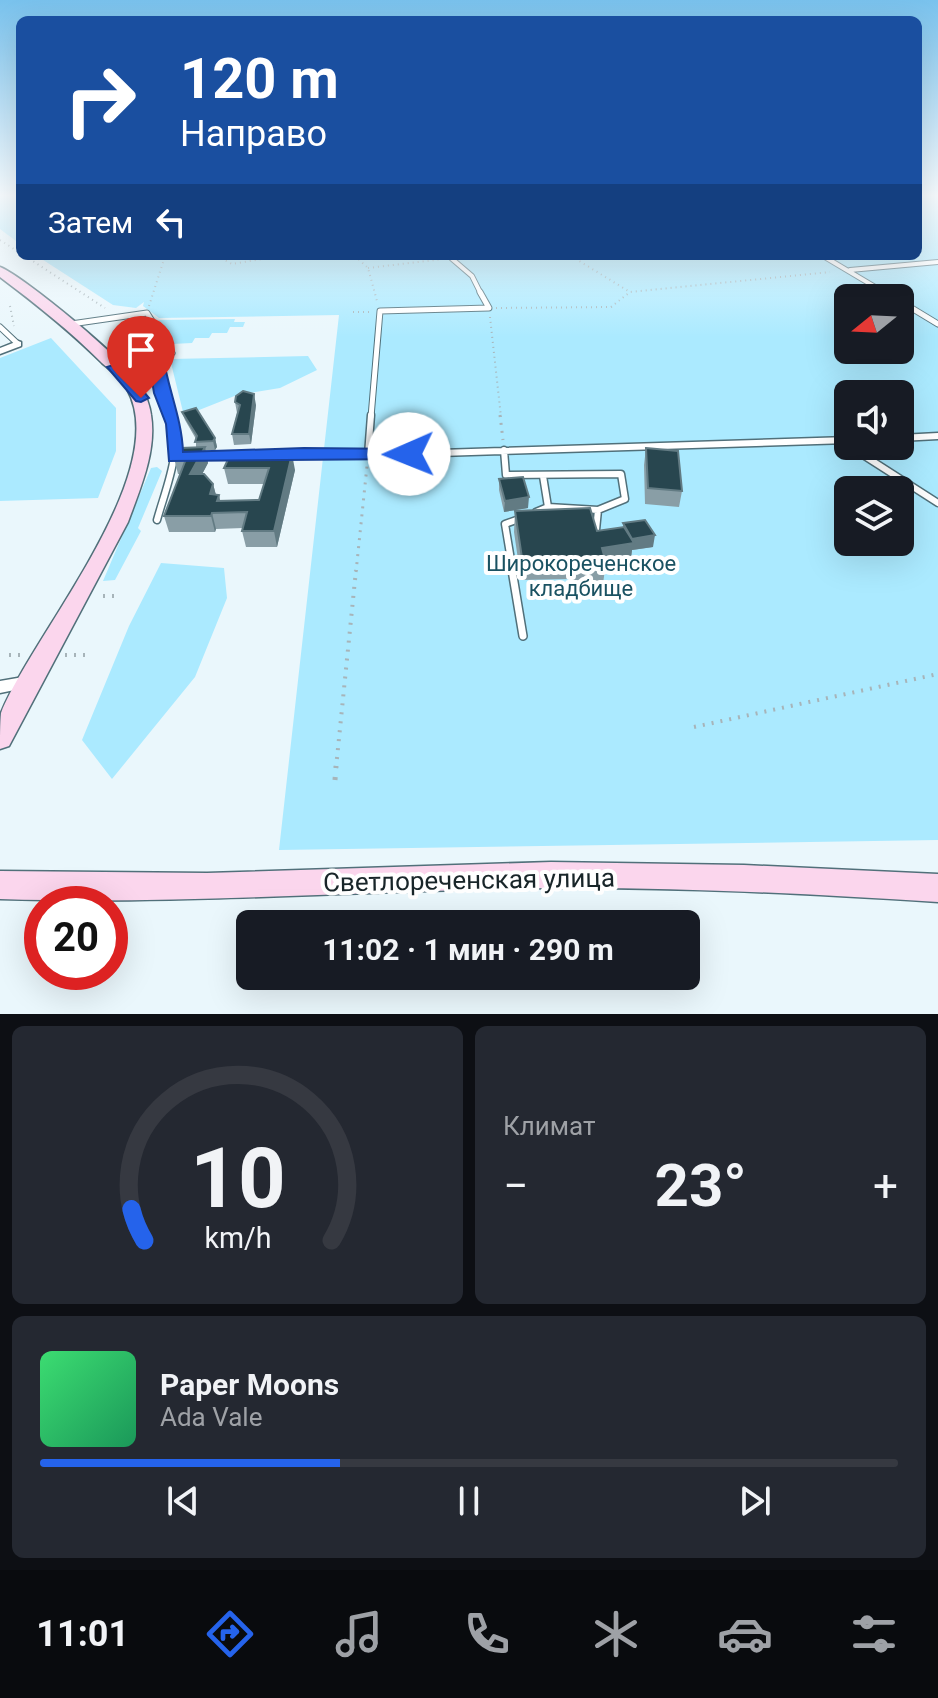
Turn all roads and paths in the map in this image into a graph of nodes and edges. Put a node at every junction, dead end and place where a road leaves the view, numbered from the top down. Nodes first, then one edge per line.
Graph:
1 (31, 260) edge
2 (164, 260) edge
3 (224, 260) edge
4 (256, 260) edge
5 (359, 260) edge
6 (434, 260) edge
7 (453, 260) edge
8 (578, 260) edge
9 (831, 260) edge
10 (938, 262) edge
11 (368, 268) junction
12 (850, 270) junction
13 (0, 272) edge
14 (873, 284) edge
15 (630, 292) junction
16 (489, 308) junction
17 (914, 309) edge
18 (380, 311) junction
19 (353, 312) dead end
20 (147, 313) junction
21 (131, 315) junction
22 (71, 324) junction
23 (938, 324) edge
24 (0, 327) edge
25 (18, 344) joint
26 (0, 351) edge
27 (155, 356) junction
28 (114, 367) junction
29 (938, 436) edge
30 (914, 437) edge
31 (834, 443) edge
32 (504, 450) junction
33 (368, 455) junction
34 (175, 457) junction
35 (872, 460) edge
36 (543, 476) junction
37 (938, 503) edge
38 (548, 507) junction
39 (598, 510) junction
40 (157, 520) dead end
41 (596, 530) edge
42 (103, 596) dead end
43 (118, 596) dead end
44 (523, 636) dead end
45 (938, 674) edge
46 (29, 682) junction
47 (1, 686) edge
48 (694, 727) dead end
49 (0, 739) edge
50 (335, 780) dead end
51 (0, 885) edge
52 (938, 888) edge

1 - 21 path
2 - 20 path
3 - 4 path
5 - 11 path
6 - 11 path
7 - 16 lane
8 - 15 path
9 - 12 lane
10 - 12 lane
11 - 18 path
12 - 14 lane
12 - 15 path
13 - 22 main road
15 - 16 path
16 - 18 lane
16 - 32 path
17 - 23 lane
18 - 19 path
18 - 33 lane
20 - 21 lane
20 - 27 lane
21 - 22 lane
22 - 28 main road
24 - 25 lane
25 - 26 street
27 - 28 lane
27 - 34 lane
28 - 46 main road
29 - 30 lane
31 - 32 lane
32 - 33 lane
32 - 36 lane
33 - 34 lane
33 - 50 path
34 - 40 lane
35 - 37 lane
36 - 38 lane
36 - 39 lane
38 - 39 lane
38 - 44 lane
39 - 41 lane
42 - 43 path
45 - 48 path
46 - 47 street
46 - 49 main road
51 - 52 main road, Светлореченская улица

